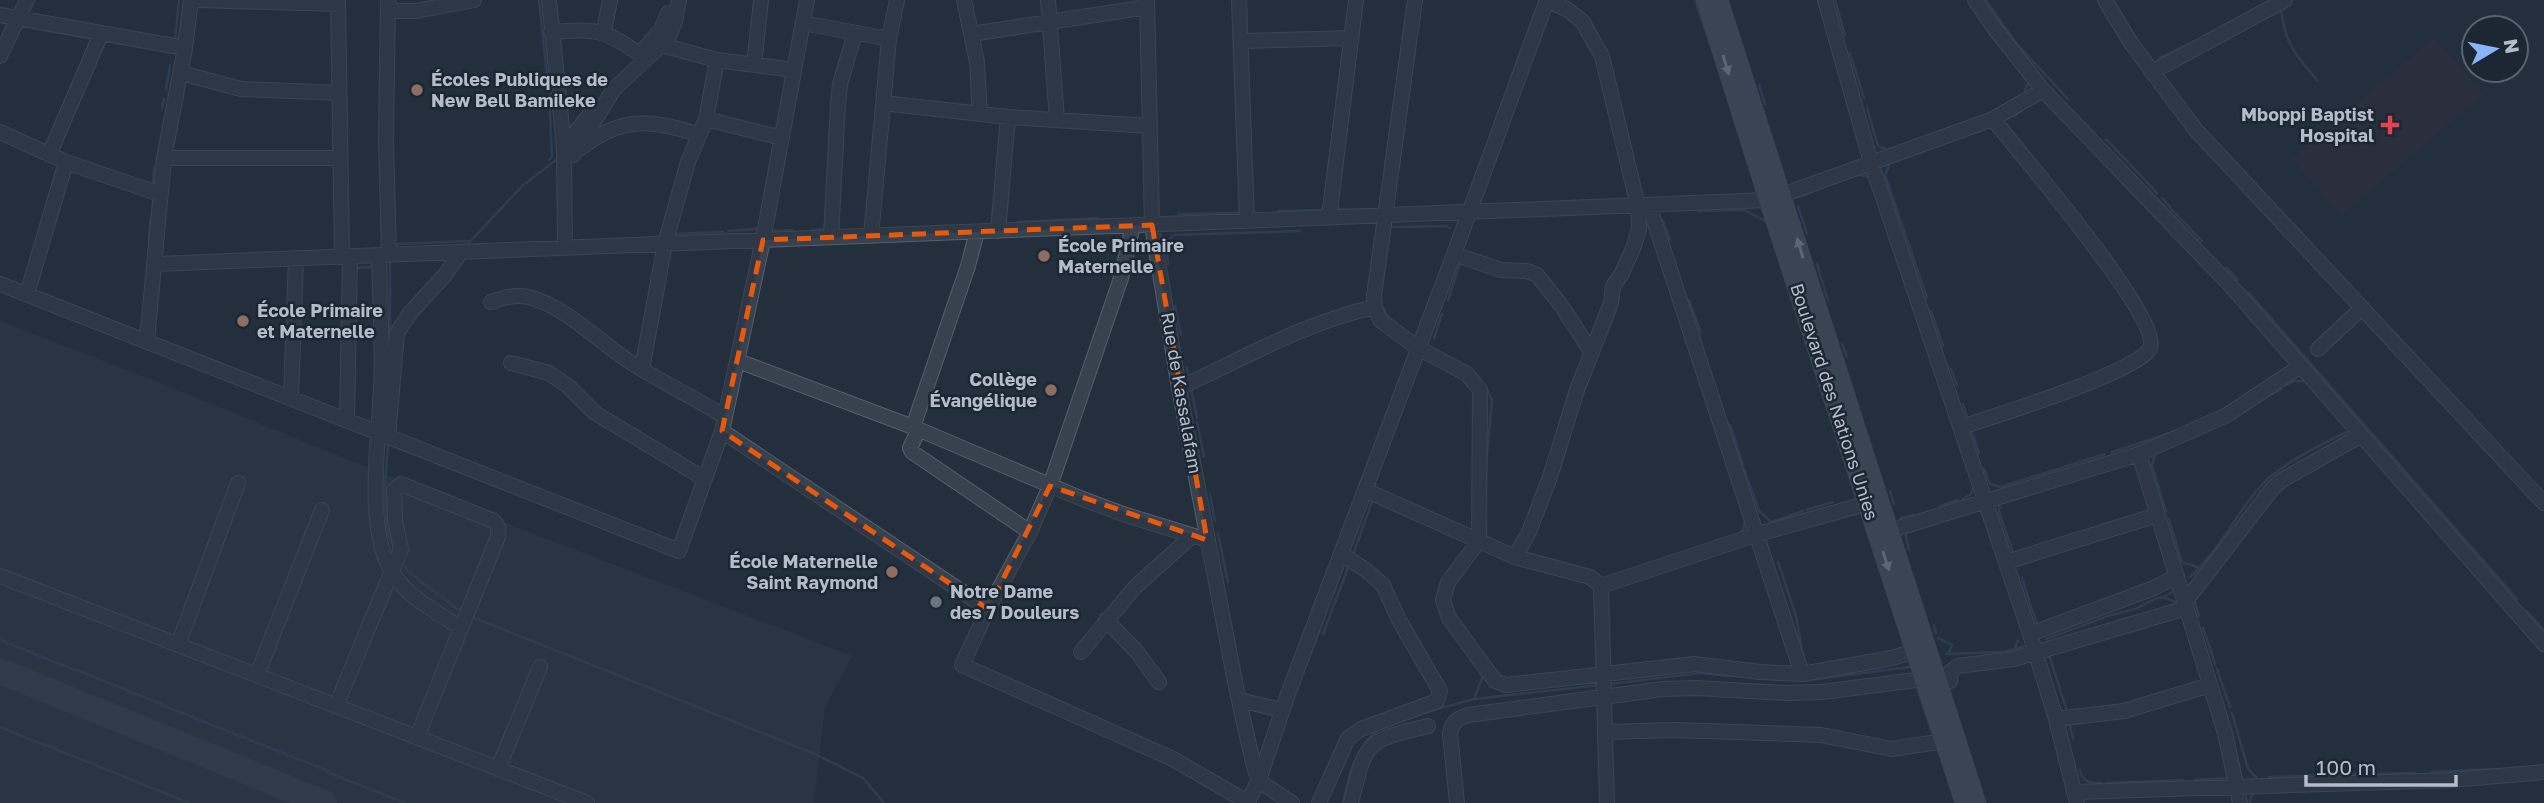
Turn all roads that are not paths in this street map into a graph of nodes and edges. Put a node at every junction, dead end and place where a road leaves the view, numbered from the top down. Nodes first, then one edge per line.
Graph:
1 (27, 0) edge
2 (191, 0) edge
3 (199, 0) edge
4 (474, 0) edge
5 (549, 0) edge
6 (610, 0) edge
7 (671, 0) edge
8 (679, 0) edge
9 (761, 0) edge
10 (807, 0) edge
11 (897, 0) edge
12 (964, 0) edge
13 (1048, 0) edge
14 (1239, 0) edge
15 (1415, 0) edge
16 (1547, 0) edge
17 (1705, 0) edge
18 (1720, 0) edge
19 (1825, 0) edge
20 (1975, 0) edge
21 (2105, 0) edge
22 (2285, 0) edge
23 (338, 2) edge
24 (442, 3) edge
25 (1354, 3) edge
26 (1147, 4) edge
27 (388, 6) edge
28 (0, 15) edge
29 (20, 17) junction
30 (1049, 22) junction
31 (803, 23) junction
32 (551, 32) junction
33 (604, 32) junction
34 (855, 33) junction
35 (101, 34) junction
36 (971, 34) junction
37 (1351, 38) junction
38 (889, 39) junction
39 (1241, 41) junction
40 (661, 45) junction
41 (185, 48) junction
42 (640, 54) junction
43 (0, 56) edge
44 (717, 60) junction
45 (754, 65) junction
46 (794, 70) junction
47 (2151, 72) junction
48 (181, 73) junction
49 (2043, 90) junction
50 (340, 93) junction
51 (883, 103) junction
52 (980, 114) junction
53 (1008, 117) junction
54 (706, 119) junction
55 (1993, 119) junction
56 (1057, 120) junction
57 (1150, 127) junction
58 (0, 132) edge
59 (699, 135) junction
60 (782, 138) junction
61 (567, 154) junction
62 (49, 155) junction
63 (164, 158) junction
64 (340, 158) junction
65 (66, 162) junction
66 (1871, 162) junction
67 (160, 194) junction
68 (1776, 198) junction
69 (1644, 205) junction
70 (1469, 212) junction
71 (1385, 216) junction
72 (1329, 218) junction
73 (1247, 221) junction
74 (1133, 225) junction
75 (1152, 225) junction
76 (998, 231) junction
77 (977, 232) junction
78 (871, 236) junction
79 (831, 237) junction
80 (763, 240) junction
81 (665, 244) junction
82 (565, 248) junction
83 (461, 251) junction
84 (1454, 254) junction
85 (384, 255) junction
86 (346, 256) junction
87 (296, 258) junction
88 (156, 264) junction
89 (0, 284) edge
90 (27, 294) junction
91 (491, 302) dead end
92 (1375, 307) junction
93 (2362, 308) junction
94 (147, 341) junction
95 (1418, 348) junction
96 (2318, 349) dead end
97 (1592, 353) junction
98 (738, 361) junction
99 (511, 363) dead end
100 (2299, 367) junction
101 (642, 369) junction
102 (1179, 388) junction
103 (291, 398) junction
104 (346, 420) junction
105 (723, 424) junction
106 (1961, 427) junction
107 (916, 428) junction
108 (383, 435) junction
109 (2360, 436) junction
110 (2139, 454) junction
111 (705, 479) junction
112 (238, 483) dead end
113 (1051, 486) junction
114 (1365, 490) junction
115 (1985, 499) junction
116 (1874, 502) junction
117 (2544, 503) edge
118 (323, 510) dead end
119 (2157, 515) junction
120 (1030, 532) junction
121 (1884, 532) junction
122 (1758, 534) junction
123 (1192, 537) junction
124 (1207, 540) junction
125 (1479, 541) junction
126 (1340, 554) junction
127 (1515, 557) junction
128 (2006, 562) junction
129 (393, 570) junction
130 (0, 576) edge
131 (2177, 576) junction
132 (1601, 586) junction
133 (2186, 605) junction
134 (988, 609) junction
135 (1106, 620) junction
136 (461, 626) junction
137 (2030, 634) junction
138 (2544, 644) edge
139 (178, 645) junction
140 (1915, 651) junction
141 (2036, 652) junction
142 (1081, 653) dead end
143 (540, 667) dead end
144 (1604, 674) junction
145 (1802, 674) junction
146 (257, 675) junction
147 (1159, 681) dead end
148 (1932, 682) junction
149 (2210, 685) junction
150 (1604, 696) junction
151 (1239, 700) junction
152 (336, 706) junction
153 (1282, 710) junction
154 (2056, 719) junction
155 (1428, 726) dead end
156 (1605, 732) junction
157 (417, 737) junction
158 (1944, 741) junction
159 (498, 769) junction
160 (2544, 772) edge
161 (1259, 780) junction
162 (2238, 786) junction
163 (2076, 798) edge
164 (587, 803) edge
165 (1248, 803) edge
166 (1292, 803) edge
167 (1319, 803) edge
168 (1351, 803) edge
169 (1457, 803) edge
170 (1607, 803) edge
171 (1964, 803) edge
172 (1977, 803) edge
173 (2240, 803) edge

1 - 29 street
2 - 41 street
3 - 23 street
4 - 24 street
5 - 32 street
6 - 33 street
7 - 42 street
8 - 40 street
9 - 45 street
10 - 31 street
11 - 38 street
12 - 36 street
13 - 30 street
14 - 39 street
15 - 71 street
16 - 69 street
16 - 70 street
17 -> 68 main road, Boulevard des Nations Unies
18 - 68 main road, Boulevard des Nations Unies
19 - 66 street
20 - 49 street
21 - 47 street
22 - 47 street
23 - 50 street
24 - 27 street
25 - 37 street
26 - 30 street
26 - 57 street, Rue de Kassalafam
27 - 85 street
28 - 29 street
29 - 35 street
29 - 43 street
30 - 36 street
30 - 56 street
31 - 34 street
31 - 46 street
32 - 33 street
32 - 61 street
33 - 42 street
34 - 38 street
34 - 79 street
35 - 41 street
35 - 62 street
36 - 52 street
37 - 39 street
37 - 72 street
38 - 51 street
39 - 73 street
40 - 44 street
40 - 61 street
41 - 48 street
42 - 61 street
44 - 45 street
44 - 54 street
45 - 46 street
46 - 60 street
47 - 93 street
48 - 50 street
48 - 63 street
49 - 55 street
49 - 100 street
50 - 64 street
51 - 52 street
51 - 78 street
52 - 53 street
53 - 56 street
53 - 76 street
54 - 59 street
54 - 60 street
55 - 66 street
55 - 106 street
56 - 57 street
57 - 75 street, Rue de Kassalafam
58 - 62 street
59 - 61 street
59 - 81 street
60 - 80 street
61 - 82 street
62 - 65 street
63 - 64 street
63 - 67 street
64 - 86 street
65 - 67 street
65 - 90 street
66 - 68 street
66 - 106 street
67 - 88 street
68 - 69 street
68 - 116 main road, Boulevard des Nations Unies
69 - 70 street
69 - 97 street
69 - 122 street
70 - 71 street
70 - 84 street
71 - 72 street
71 - 92 street
72 - 73 street
73 - 75 street
74 - 75 street
74 - 76 street
74 - 113 street
75 - 102 street, Rue de Kassalafam
76 - 77 street
77 - 78 street
77 - 107 street
78 - 79 street
79 - 80 street
80 - 81 street
80 - 98 street
81 - 82 street
81 - 101 street
82 - 83 street
83 - 85 street
83 - 108 street
84 - 95 street
84 - 97 street
85 - 86 street
85 - 108 street
86 - 87 street
86 - 104 street
87 - 88 street
87 - 103 street
88 - 94 street
89 - 90 street
90 - 94 street
91 - 101 street
92 - 95 street
92 - 102 street
93 - 96 street
93 - 117 street
94 - 103 street
95 - 114 street
95 - 125 street
97 - 127 street
98 - 105 street
98 - 107 street
99 - 111 street
100 - 109 street
100 - 110 street
101 - 105 street
102 - 124 street, Rue de Kassalafam
103 - 104 street
104 - 108 street
105 - 111 street
105 - 134 street
106 - 115 street
107 - 113 street
107 - 120 street
108 - 111 street
108 - 129 street
109 - 133 street
109 - 138 street
110 - 115 street
110 - 119 street
112 - 139 street
113 - 120 street
113 - 123 street
114 - 125 street
114 - 126 street
115 - 121 street
115 - 128 street
116 - 121 main road, Boulevard des Nations Unies
116 - 122 street
118 - 146 street
119 - 128 street
119 - 131 street
120 - 134 street
121 -> 140 main road, Boulevard des Nations Unies
121 - 148 main road, Boulevard des Nations Unies
122 - 132 street
122 - 145 street
123 - 124 street
123 - 135 street
124 - 151 street, Rue de Kassalafam
125 - 127 street
125 - 144 street
126 - 153 street
126 - 167 street
127 - 132 street
128 - 137 street
129 - 136 street
129 - 136 street
129 - 152 street
130 - 139 street
131 - 133 street
131 - 137 street
132 - 144 street
133 - 141 street
133 - 149 street
134 - 165 street
135 - 142 street
135 - 147 street
136 - 157 street
137 - 141 street
139 - 146 street
140 - 145 street
140 - 148 main road, Boulevard des Nations Unies
141 - 148 street
141 - 154 street
143 - 159 street
144 - 145 street
144 - 150 street
146 - 152 street
148 - 150 street
148 - 158 main road, Boulevard des Nations Unies
148 - 172 main road, Boulevard des Nations Unies
149 - 154 street
149 - 162 street
150 - 156 street
150 - 169 street
151 - 153 street
151 - 161 street, Rue de Kassalafam
152 - 157 street
153 - 161 street
154 - 163 street
155 - 168 street
156 - 158 street
156 - 170 street
157 - 159 street
158 - 171 main road, Boulevard des Nations Unies
159 - 164 street
160 - 162 street
161 - 165 street
161 - 166 street
162 - 163 street
162 - 173 street

